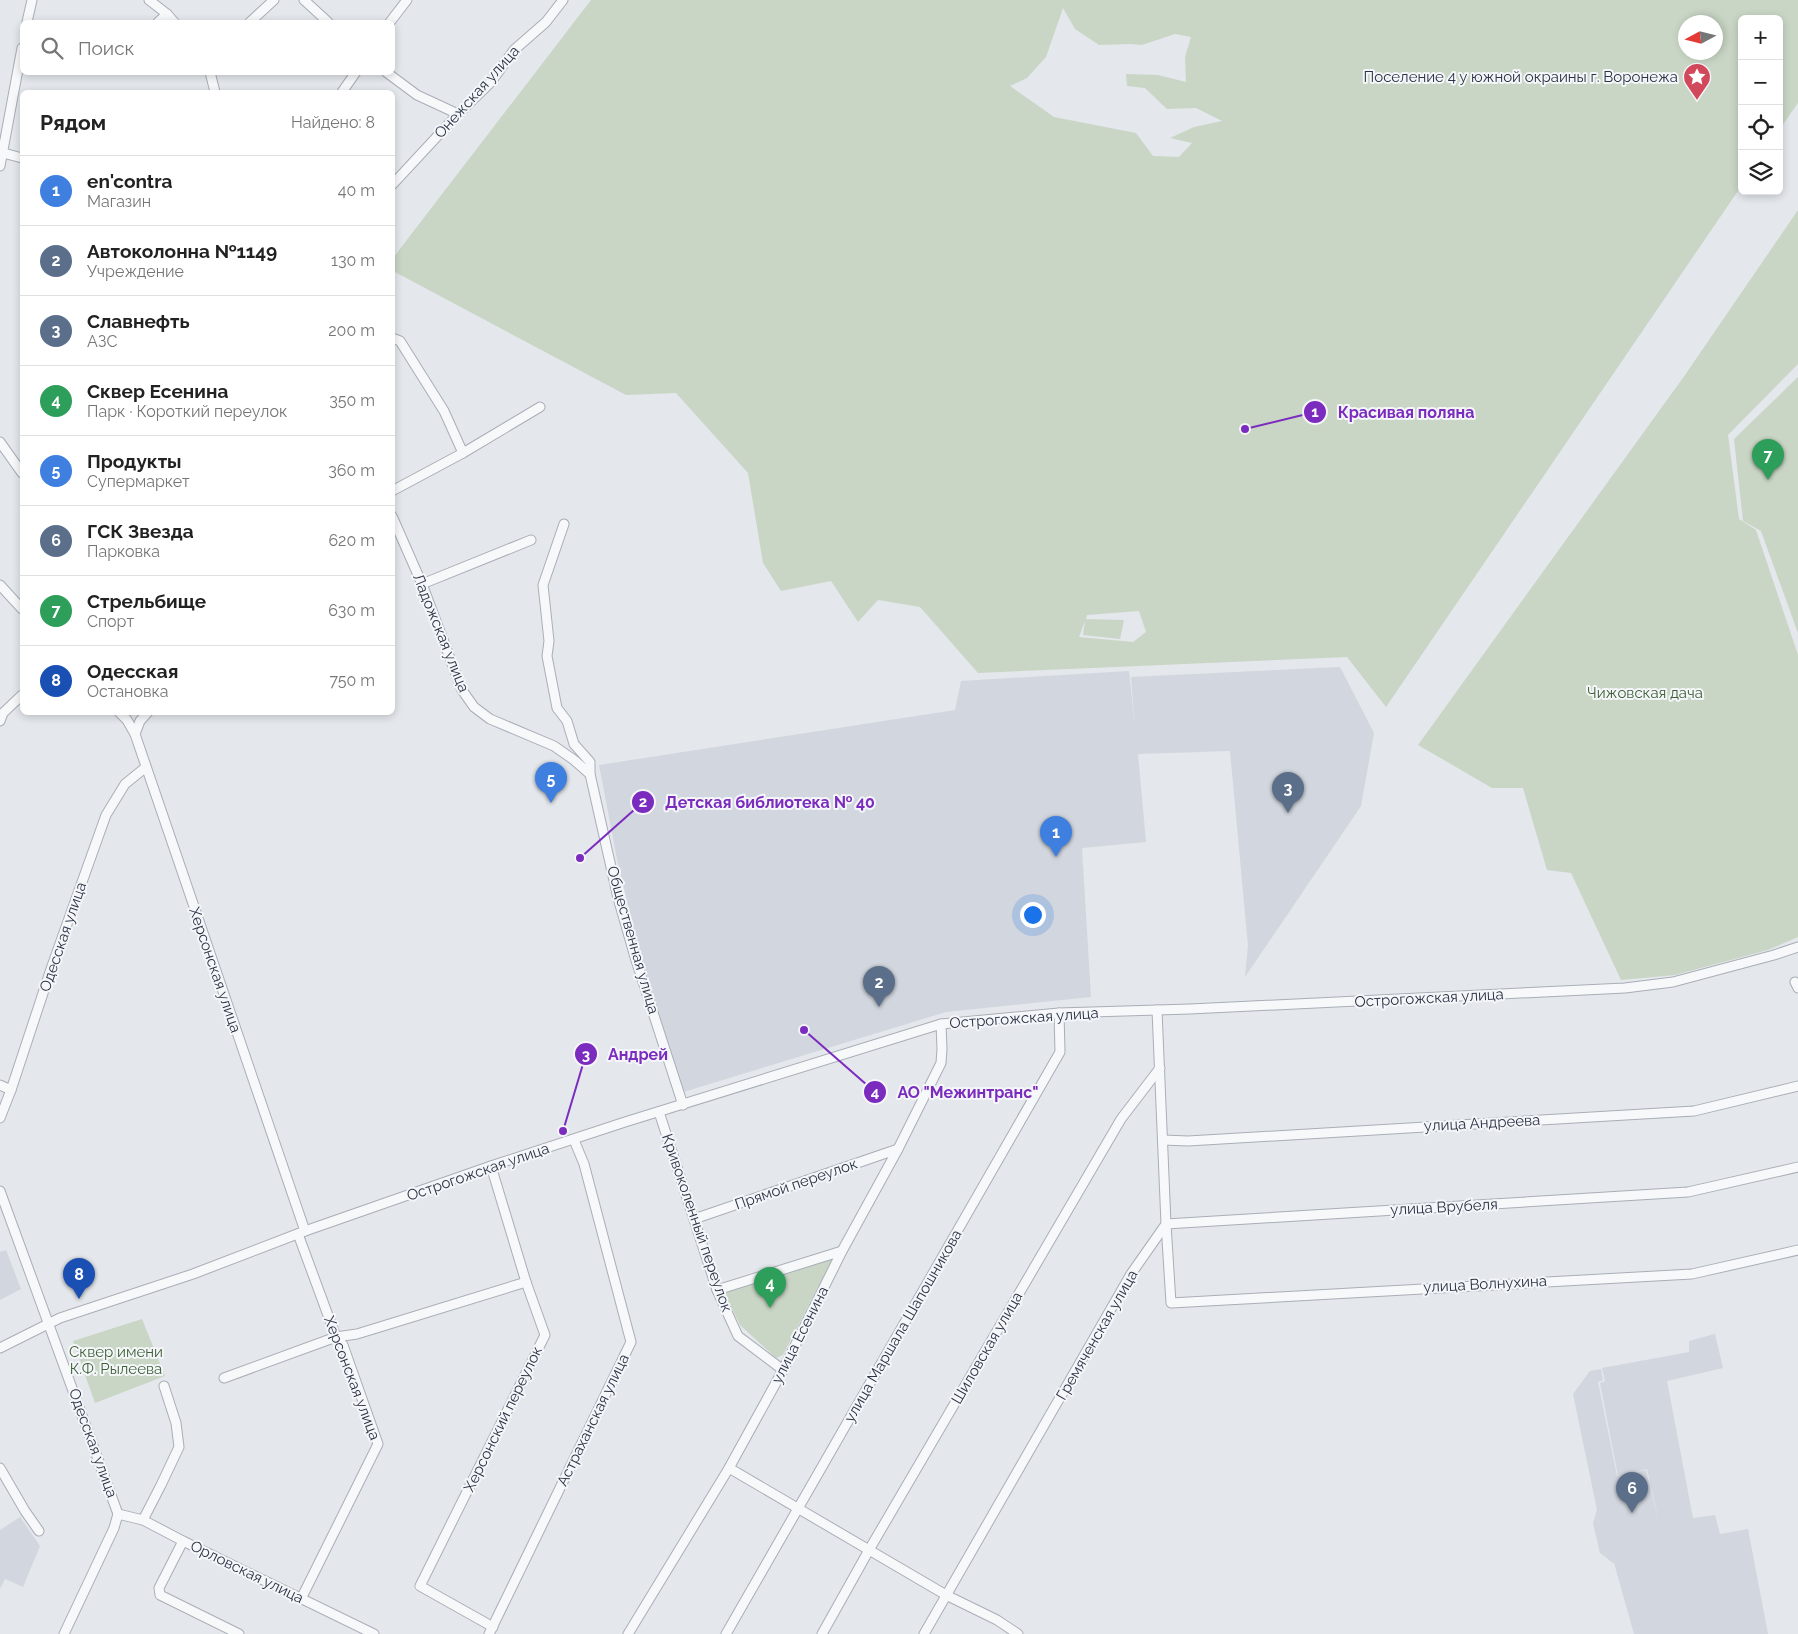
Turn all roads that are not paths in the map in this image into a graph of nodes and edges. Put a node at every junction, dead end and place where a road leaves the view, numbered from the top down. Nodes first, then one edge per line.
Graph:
1 (31, 0) edge
2 (149, 0) edge
3 (274, 0) edge
4 (304, 0) edge
5 (407, 0) edge
6 (563, 0) edge
7 (166, 14) junction
8 (27, 20) edge
9 (160, 20) edge
10 (172, 20) edge
11 (252, 20) edge
12 (326, 20) edge
13 (392, 20) edge
14 (20, 58) edge
15 (211, 75) edge
16 (354, 75) edge
17 (390, 75) edge
18 (215, 90) edge
19 (343, 90) edge
20 (458, 114) junction
21 (1, 153) edge
22 (20, 158) edge
23 (0, 166) edge
24 (395, 182) edge
25 (395, 338) edge
26 (540, 407) dead end
27 (0, 442) edge
28 (463, 453) junction
29 (20, 470) edge
30 (395, 489) edge
31 (395, 523) edge
32 (564, 524) dead end
33 (531, 540) dead end
34 (422, 584) junction
35 (0, 585) edge
36 (20, 608) edge
37 (20, 697) edge
38 (122, 715) edge
39 (145, 715) edge
40 (0, 722) edge
41 (135, 734) junction
42 (146, 767) junction
43 (590, 774) junction
44 (1798, 947) edge
45 (1157, 1010) junction
46 (1059, 1013) junction
47 (941, 1024) junction
48 (1160, 1068) junction
49 (0, 1085) edge
50 (1798, 1086) edge
51 (11, 1090) junction
52 (683, 1105) junction
53 (659, 1112) junction
54 (0, 1118) edge
55 (574, 1140) junction
56 (1163, 1140) junction
57 (898, 1148) junction
58 (491, 1166) junction
59 (1798, 1167) edge
60 (0, 1191) edge
61 (4, 1214) edge
62 (694, 1219) junction
63 (1166, 1224) junction
64 (301, 1233) junction
65 (1798, 1250) edge
66 (842, 1251) junction
67 (526, 1282) junction
68 (717, 1290) junction
69 (49, 1323) junction
70 (336, 1337) junction
71 (0, 1348) edge
72 (783, 1370) junction
73 (224, 1378) dead end
74 (164, 1386) dead end
75 (0, 1468) edge
76 (729, 1468) junction
77 (799, 1508) junction
78 (118, 1514) junction
79 (143, 1520) junction
80 (39, 1531) dead end
81 (183, 1541) junction
82 (869, 1550) junction
83 (946, 1594) junction
84 (301, 1598) junction
85 (491, 1631) edge
86 (64, 1634) edge
87 (239, 1634) edge
88 (374, 1634) edge
89 (628, 1634) edge
90 (726, 1634) edge
91 (822, 1634) edge
92 (924, 1634) edge
93 (1018, 1634) edge

1 - 8 street
2 - 7 street
3 - 11 street
4 - 12 street
5 - 13 street
6 - 20 street, Онежская улица
7 - 9 street
7 - 10 street
14 - 21 street
15 - 18 street
16 - 19 street
17 - 20 street
20 - 24 street, Онежская улица
21 - 22 street
21 - 23 street
25 - 28 street
26 - 28 street
27 - 29 street
28 - 30 street
31 - 34 street, Ладожская улица
32 - 43 street, Общественная улица
33 - 34 street
34 - 43 street, Ладожская улица
35 - 36 street
37 - 40 street
38 - 41 street, Херсонская улица
39 - 41 street
41 - 42 street, Херсонская улица
42 - 51 street, Одесская улица
42 - 64 street, Херсонская улица
43 - 52 street, Общественная улица
44 - 45 street, Острогожская улица
45 - 46 street, Острогожская улица
45 - 48 street
46 - 47 street, Острогожская улица
46 - 77 street, улица Маршала Шапошникова
47 - 52 street, Острогожская улица
47 - 57 street, улица Есенина
48 - 56 street
48 - 82 street, Шиловская улица
49 - 51 street
50 - 56 street, улица Андреева
51 - 54 street, Одесская улица
52 - 53 street, Острогожская улица
53 - 55 street, Острогожская улица
53 - 62 street, Кривоколенный переулок
55 - 58 street, Острогожская улица
55 - 85 street, Астраханская улица
56 - 63 street
57 - 62 street, Прямой переулок
57 - 66 street, улица Есенина
58 - 64 street, Острогожская улица
58 - 67 street, Херсонский переулок
59 - 63 street, улица Врубеля
60 - 61 street, Одесская улица
61 - 69 street, Одесская улица
62 - 68 street, Кривоколенный переулок
63 - 65 street, улица Волнухина
63 - 83 street, Гремяченская улица
64 - 69 street, Острогожская улица
64 - 70 street, Херсонская улица
66 - 68 street
66 - 72 street, улица Есенина
67 - 70 street
67 - 85 street, Херсонский переулок
68 - 72 street, Кривоколенный переулок
69 - 71 street, Острогожская улица
69 - 78 street, Одесская улица
70 - 73 street
70 - 84 street, Херсонская улица
72 - 76 street, улица Есенина
74 - 79 street
75 - 80 street
76 - 77 street
76 - 89 street, улица Есенина
77 - 82 street
77 - 90 street, улица Маршала Шапошникова
78 - 79 street, Орловская улица
78 - 86 street, Одесская улица
79 - 81 street, Орловская улица
81 - 84 street, Орловская улица
81 - 87 street
82 - 83 street
82 - 91 street, Шиловская улица
83 - 92 street, Гремяченская улица
83 - 93 street
84 - 88 street, Орловская улица

